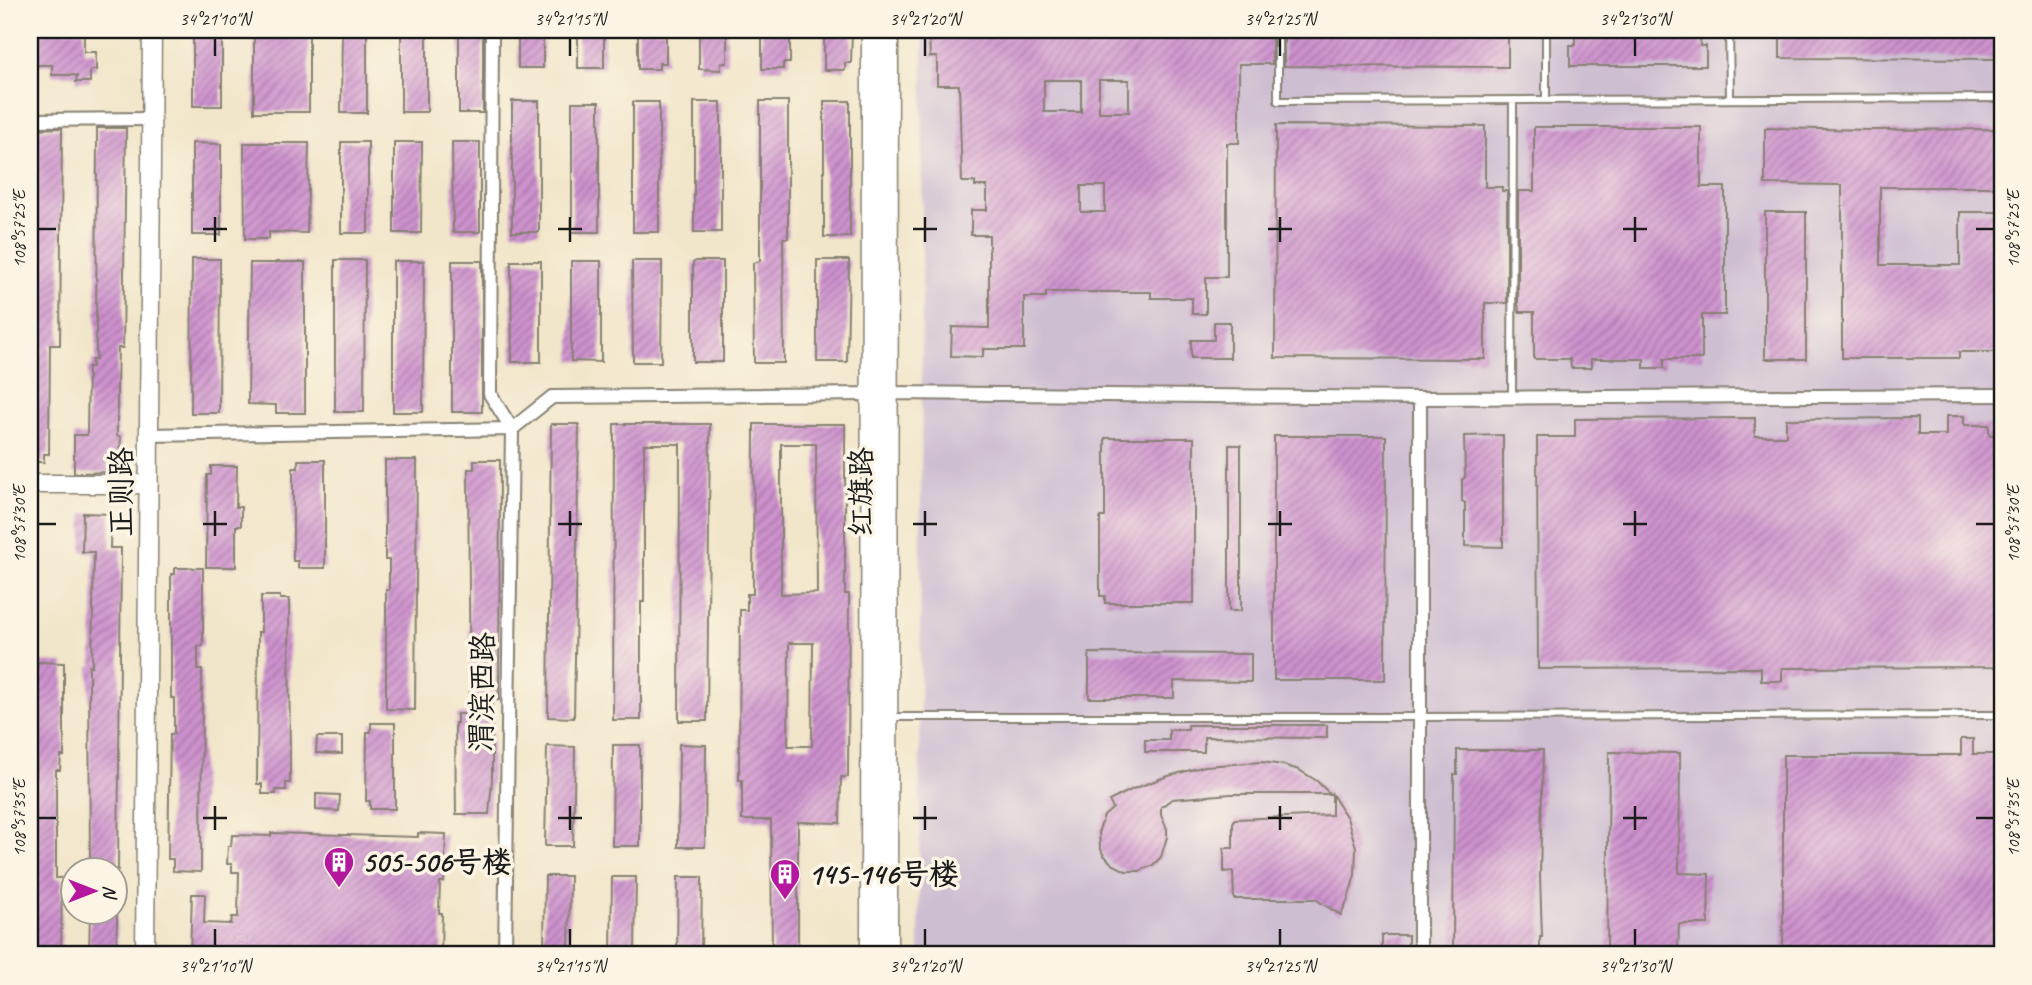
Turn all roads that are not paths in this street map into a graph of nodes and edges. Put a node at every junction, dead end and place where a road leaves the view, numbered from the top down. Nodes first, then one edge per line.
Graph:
1 (152, 30) edge
2 (492, 30) edge
3 (870, 30) edge
4 (890, 30) edge
5 (1278, 30) edge
6 (1546, 30) edge
7 (1730, 30) edge
8 (2002, 98) edge
9 (1546, 99) junction
10 (1730, 99) junction
11 (1513, 100) junction
12 (151, 119) junction
13 (30, 120) edge
14 (889, 393) junction
15 (870, 394) junction
16 (2002, 395) edge
17 (1420, 398) junction
18 (1512, 398) junction
19 (512, 429) junction
20 (149, 435) junction
21 (30, 484) edge
22 (149, 484) junction
23 (2002, 715) edge
24 (889, 717) junction
25 (1420, 717) junction
26 (145, 955) edge
27 (505, 955) edge
28 (870, 955) edge
29 (888, 955) edge
30 (1420, 955) edge

1 - 12 main road, 正则路
2 - 19 street
3 - 15 main road, 红旗路
4 - 14 main road, 红旗路
5 - 11 lane
6 - 9 lane
7 - 10 lane
8 - 10 lane
9 - 10 lane
9 - 11 lane
11 - 18 lane
12 - 13 street
12 - 20 main road, 正则路
14 - 15 street
14 - 17 street
14 - 24 main road, 红旗路
15 - 19 street
15 - 28 main road, 红旗路
16 - 18 street
17 - 18 street
17 - 25 street
19 - 20 street
19 - 27 street, 渭滨西路
20 - 22 main road, 正则路
21 - 22 main road
22 - 26 main road, 正则路
23 - 25 lane
24 - 25 lane
24 - 29 main road, 红旗路
25 - 30 street

